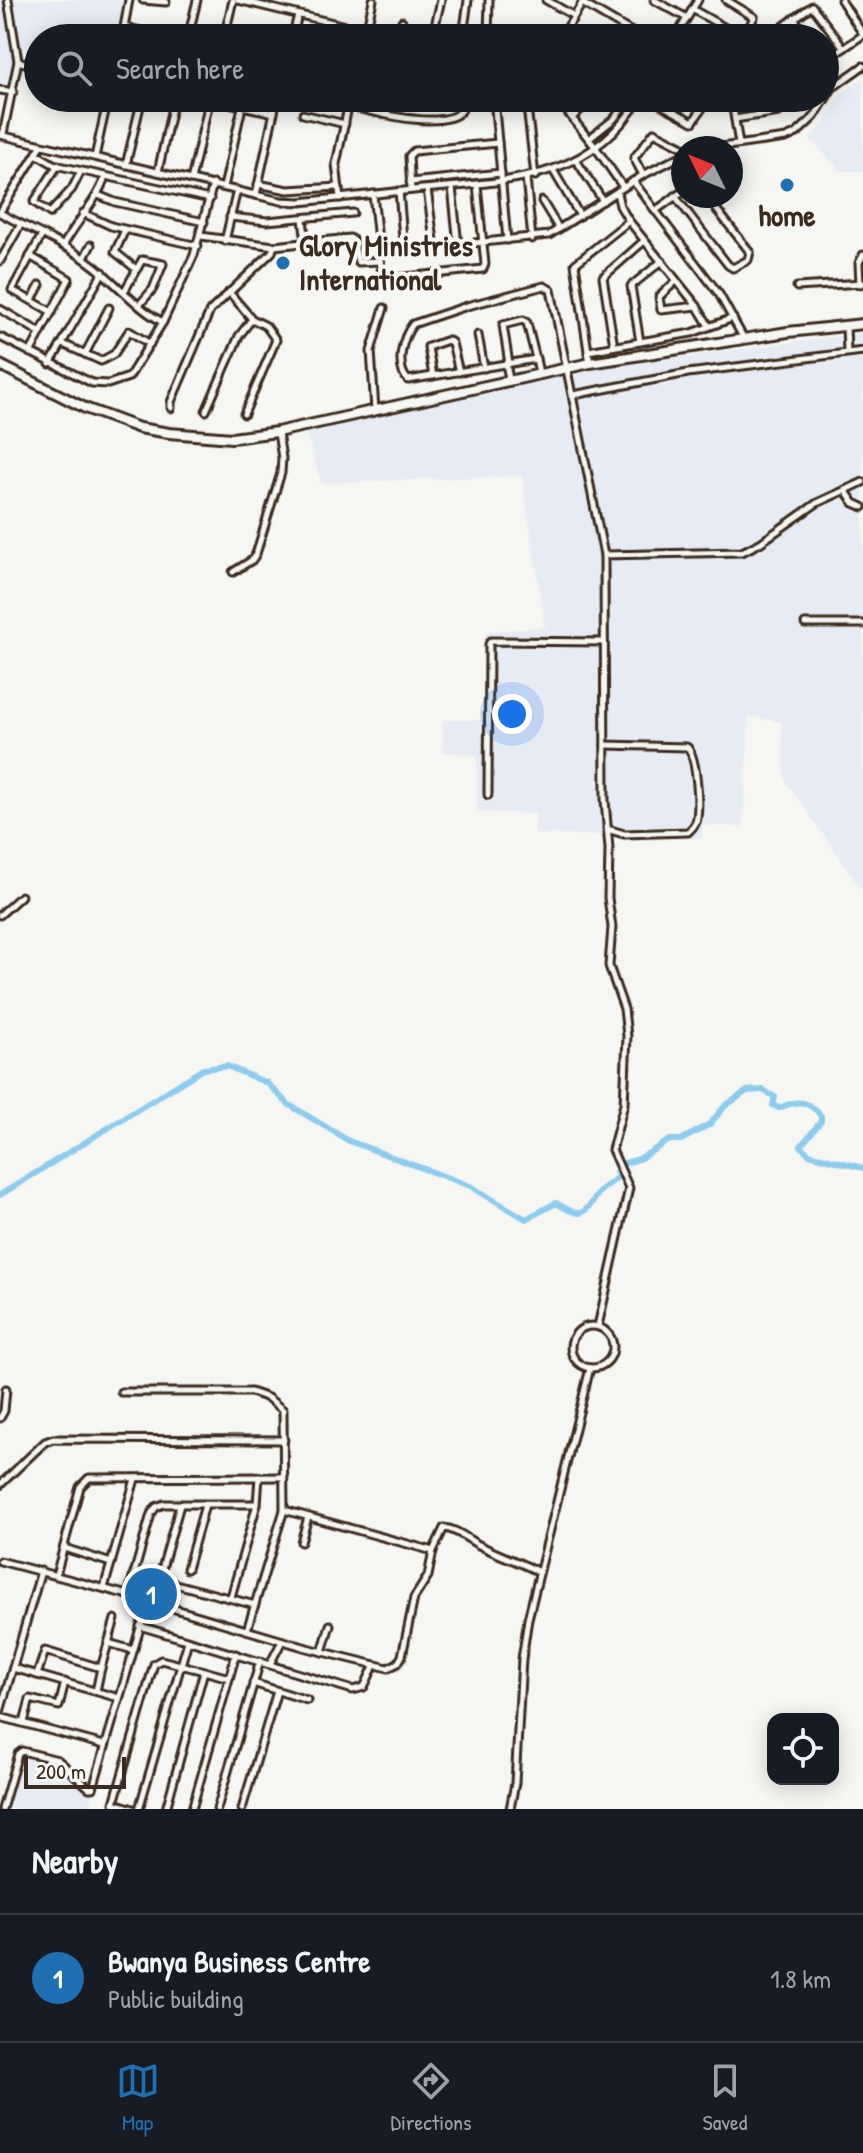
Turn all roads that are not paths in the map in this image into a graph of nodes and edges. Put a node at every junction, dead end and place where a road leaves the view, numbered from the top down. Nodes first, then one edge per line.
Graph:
1 (8, 0) edge
2 (129, 0) edge
3 (143, 0) edge
4 (197, 0) edge
5 (235, 0) edge
6 (373, 0) edge
7 (441, 0) edge
8 (468, 0) edge
9 (489, 0) edge
10 (546, 0) edge
11 (654, 0) edge
12 (698, 0) edge
13 (726, 0) edge
14 (841, 0) edge
15 (166, 2) dead end
16 (583, 2) edge
17 (266, 4) edge
18 (692, 9) junction
19 (298, 15) junction
20 (574, 16) junction
21 (687, 18) junction
22 (794, 18) junction
23 (402, 21) dead end
24 (125, 24) edge
25 (191, 24) edge
26 (228, 24) edge
27 (296, 24) edge
28 (330, 24) edge
29 (367, 24) edge
30 (401, 24) edge
31 (435, 24) edge
32 (465, 24) edge
33 (488, 24) edge
34 (569, 24) edge
35 (615, 24) edge
36 (684, 24) edge
37 (719, 24) edge
38 (751, 24) edge
39 (788, 24) edge
40 (798, 24) edge
41 (826, 24) edge
42 (863, 34) edge
43 (839, 41) edge
44 (844, 48) junction
45 (839, 51) edge
46 (18, 61) junction
47 (24, 63) edge
48 (863, 66) edge
49 (839, 83) edge
50 (0, 90) edge
51 (13, 92) junction
52 (105, 112) edge
53 (139, 112) edge
54 (171, 112) edge
55 (207, 112) edge
56 (241, 112) edge
57 (269, 112) edge
58 (348, 112) edge
59 (377, 112) edge
60 (460, 112) edge
61 (495, 112) edge
62 (528, 112) edge
63 (567, 112) edge
64 (578, 112) edge
65 (619, 112) edge
66 (630, 112) edge
67 (673, 112) edge
68 (700, 112) edge
69 (734, 112) edge
70 (779, 112) edge
71 (817, 112) edge
72 (274, 113) joint
73 (303, 114) dead end
74 (572, 118) junction
75 (735, 119) junction
76 (345, 124) junction
77 (2, 135) edge
78 (738, 136) edge
79 (590, 138) junction
80 (671, 141) edge
81 (498, 143) junction
82 (743, 143) edge
83 (41, 146) junction
84 (596, 148) junction
85 (38, 155) junction
86 (95, 157) junction
87 (576, 160) junction
88 (671, 161) edge
89 (58, 165) junction
90 (126, 165) junction
91 (553, 170) junction
92 (81, 171) junction
93 (158, 172) junction
94 (501, 173) junction
95 (643, 175) junction
96 (535, 176) junction
97 (105, 177) junction
98 (526, 177) junction
99 (191, 180) junction
100 (633, 181) junction
101 (410, 182) junction
102 (502, 183) junction
103 (213, 184) junction
104 (258, 184) junction
105 (477, 185) junction
106 (224, 187) junction
107 (339, 187) junction
108 (452, 187) junction
109 (623, 187) junction
110 (427, 189) junction
111 (237, 190) junction
112 (411, 190) junction
113 (399, 191) junction
114 (617, 192) junction
115 (373, 194) junction
116 (98, 195) junction
117 (256, 195) junction
118 (340, 198) junction
119 (210, 199) junction
120 (671, 199) edge
121 (542, 201) dead end
122 (603, 201) junction
123 (684, 208) edge
124 (715, 208) edge
125 (655, 211) junction
126 (0, 212) edge
127 (83, 213) junction
128 (353, 213) dead end
129 (580, 216) junction
130 (230, 217) junction
131 (303, 219) junction
132 (629, 221) junction
133 (204, 222) junction
134 (21, 224) junction
135 (559, 229) junction
136 (125, 230) junction
137 (42, 235) junction
138 (201, 236) junction
139 (532, 239) junction
140 (507, 240) junction
141 (225, 241) junction
142 (644, 241) junction
143 (484, 242) junction
144 (306, 244) junction
145 (91, 245) dead end
146 (458, 245) junction
147 (63, 246) junction
148 (198, 246) junction
149 (274, 246) junction
150 (435, 248) junction
151 (404, 250) junction
152 (863, 255) edge
153 (30, 256) junction
154 (380, 257) junction
155 (84, 258) junction
156 (0, 261) edge
157 (662, 261) junction
158 (136, 269) junction
159 (103, 272) junction
160 (676, 281) junction
161 (862, 284) edge
162 (40, 285) dead end
163 (797, 287) dead end
164 (125, 290) junction
165 (229, 292) junction
166 (32, 300) junction
167 (140, 304) junction
168 (697, 306) junction
169 (109, 308) dead end
170 (384, 308) dead end
171 (0, 309) edge
172 (52, 312) junction
173 (733, 318) junction
174 (252, 319) junction
175 (163, 322) junction
176 (863, 324) edge
177 (709, 326) junction
178 (846, 326) junction
179 (41, 333) junction
180 (478, 335) dead end
181 (0, 337) edge
182 (744, 339) junction
183 (636, 342) junction
184 (63, 344) junction
185 (150, 344) junction
186 (614, 346) junction
187 (588, 351) junction
188 (863, 351) edge
189 (847, 352) junction
190 (30, 353) junction
191 (85, 354) junction
192 (635, 355) junction
193 (536, 359) junction
194 (590, 363) junction
195 (50, 364) junction
196 (507, 364) junction
197 (0, 365) edge
198 (484, 368) junction
199 (565, 368) junction
200 (459, 372) junction
201 (539, 373) junction
202 (433, 376) junction
203 (509, 379) junction
204 (573, 395) junction
205 (171, 408) dead end
206 (375, 410) junction
207 (206, 411) dead end
208 (244, 414) dead end
209 (277, 432) junction
210 (863, 482) edge
211 (845, 490) junction
212 (863, 507) edge
213 (604, 555) junction
214 (233, 572) dead end
215 (805, 624) dead end
216 (863, 624) edge
217 (604, 642) junction
218 (605, 745) junction
219 (488, 795) dead end
220 (606, 828) junction
221 (21, 896) dead end
222 (0, 915) edge
223 (598, 1326) junction
224 (590, 1368) junction
225 (6, 1389) dead end
226 (121, 1392) dead end
227 (0, 1418) edge
228 (284, 1440) junction
229 (259, 1477) junction
230 (284, 1477) junction
231 (135, 1479) junction
232 (0, 1485) edge
233 (257, 1504) junction
234 (180, 1505) junction
235 (205, 1505) junction
236 (284, 1510) junction
237 (308, 1517) junction
238 (301, 1542) dead end
239 (64, 1548) junction
240 (433, 1551) junction
241 (0, 1561) edge
242 (111, 1563) junction
243 (187, 1569) dead end
244 (41, 1571) junction
245 (539, 1572) junction
246 (134, 1573) junction
247 (56, 1575) junction
248 (159, 1579) junction
249 (104, 1588) junction
250 (128, 1595) junction
251 (231, 1597) junction
252 (148, 1601) junction
253 (255, 1605) junction
254 (115, 1619) dead end
255 (330, 1625) dead end
256 (140, 1626) junction
257 (247, 1630) junction
258 (188, 1641) junction
259 (282, 1641) junction
260 (108, 1643) junction
261 (133, 1650) junction
262 (322, 1652) junction
263 (236, 1654) junction
264 (260, 1661) junction
265 (270, 1664) junction
266 (181, 1665) junction
267 (374, 1666) junction
268 (13, 1668) junction
269 (101, 1668) junction
270 (204, 1671) junction
271 (37, 1675) junction
272 (229, 1678) junction
273 (65, 1682) junction
274 (253, 1683) junction
275 (96, 1691) junction
276 (277, 1691) junction
277 (119, 1698) junction
278 (307, 1700) dead end
279 (0, 1714) edge
280 (24, 1723) junction
281 (104, 1745) junction
282 (2, 1809) edge
283 (136, 1809) edge
284 (166, 1809) edge
285 (192, 1809) edge
286 (217, 1809) edge
287 (242, 1809) edge
288 (510, 1809) edge

1 - 46 street
2 - 24 street
3 - 15 street
4 - 25 street
5 - 17 street
5 - 26 street
6 - 29 street
7 - 31 street
8 - 32 street
9 - 33 street
10 - 20 street
11 - 21 street
12 - 18 street
13 - 38 street
14 - 42 street
16 - 20 street
16 - 35 street
17 - 19 street
18 - 21 street
18 - 37 street
19 - 27 street
19 - 28 street
20 - 34 street
21 - 36 street
22 - 39 street
22 - 40 street
22 - 41 street
23 - 30 street
42 - 44 street
43 - 44 street
44 - 45 street
46 - 47 street
46 - 51 street
48 - 49 street
50 - 51 street
51 - 77 street
52 - 86 street
53 - 90 street
54 - 93 street
55 - 99 street
56 - 106 street
57 - 72 street
58 - 76 street
59 - 60 street
61 - 81 street
62 - 96 street
63 - 74 street
64 - 74 street
65 - 79 street
66 - 84 street
67 - 68 street
69 - 75 street
70 - 75 street
71 - 82 street
72 - 104 street
73 - 76 street
74 - 79 street
75 - 78 street
76 - 107 street
77 - 83 street
79 - 84 street
80 - 95 street
81 - 94 street
81 - 101 street
83 - 85 street
83 - 86 street
84 - 87 street
84 - 109 street
85 - 89 street
85 - 126 street
86 - 90 street
87 - 91 street
87 - 122 street
88 - 95 street
89 - 92 street
89 - 92 street
90 - 93 street
91 - 96 street
91 - 129 street
92 - 97 street
93 - 99 street
94 - 101 street
94 - 102 street
95 - 100 street
96 - 98 street
97 - 116 street
97 - 119 street
98 - 102 street
98 - 139 street
99 - 103 street
100 - 109 street
100 - 125 street
101 - 112 street
102 - 105 street
102 - 140 street
103 - 106 street
103 - 119 street
104 - 107 street
104 - 117 street
105 - 108 street
105 - 143 street
106 - 111 street
107 - 118 street
108 - 110 street
108 - 146 street
109 - 114 street
110 - 112 street
110 - 150 street
111 - 117 street
111 - 130 street
112 - 113 street
113 - 115 street
113 - 151 street
114 - 122 street
114 - 132 street
115 - 118 street
115 - 154 street
116 - 127 street
116 - 133 street
117 - 118 street
119 - 133 street
120 - 125 street
121 - 135 street
122 - 129 street
123 - 124 street
125 - 173 street
126 - 134 street
127 - 136 street
127 - 147 street
128 - 131 street
129 - 135 street
130 - 131 street
130 - 141 street
131 - 144 street
132 - 142 street
132 - 187 street
133 - 138 street
134 - 137 street
134 - 156 street
135 - 139 street
136 - 148 street
136 - 158 street
137 - 147 street
137 - 153 street
138 - 141 street
138 - 148 street
139 - 140 street
140 - 143 street
141 - 149 street
142 - 157 street
142 - 186 street
143 - 146 street
143 - 154 street
144 - 149 street
144 - 154 street
145 - 155 street
146 - 150 street
147 - 155 street
148 - 175 street
149 - 165 street
150 - 151 street
151 - 154 street
152 - 161 street
153 - 166 street
153 - 172 street
155 - 159 street
157 - 160 street
157 - 183 street
158 - 164 street
158 - 167 street
159 - 164 street
159 - 184 street
160 - 168 street
160 - 168 street
161 - 163 street
162 - 166 street
164 - 167 street
165 - 174 street
165 - 205 street
166 - 172 street
167 - 175 street
168 - 177 street
169 - 191 street
170 - 206 street
171 - 179 street
172 - 179 street
173 - 177 street
173 - 182 street
174 - 207 street
174 - 208 street
175 - 185 street
176 - 178 main road
177 - 183 street
178 - 182 main road
178 - 189 street
179 - 190 street
180 - 198 street
181 - 190 street
182 - 192 main road
183 - 186 street
183 - 192 street
184 - 191 street
184 - 195 street
185 - 191 street
185 - 195 street
186 - 187 street
187 - 194 street
188 - 189 street
189 - 204 street
190 - 195 street
192 - 194 main road
193 - 196 street
193 - 196 street
193 - 201 street
194 - 199 main road
196 - 198 street
196 - 203 street
197 - 209 main road
198 - 200 street
199 - 201 main road
199 - 202 street
199 - 204 street
200 - 202 street
200 - 202 street
201 - 203 main road
203 - 206 main road
204 - 213 street
206 - 209 main road
209 - 214 street
210 - 211 street
211 - 212 street
211 - 213 street
213 - 217 street
215 - 216 street
217 - 218 street
217 - 219 street
218 - 220 street
218 - 220 street
220 - 223 street
221 - 222 street
223 - 224 street
223 - 224 street
224 - 245 street
225 - 227 street
226 - 228 street
228 - 230 street
228 - 232 street
229 - 230 street
229 - 231 street
229 - 233 street
230 - 236 street
231 - 239 street
231 - 242 street
233 - 235 street
233 - 251 street
234 - 235 street
234 - 246 street
234 - 248 street
235 - 243 street
236 - 237 street
236 - 253 street
237 - 238 street
237 - 240 street
239 - 242 street
239 - 247 street
240 - 245 street
240 - 267 street
241 - 244 street
242 - 249 street
244 - 247 street
244 - 268 street
245 - 288 street
246 - 248 street
246 - 250 street
247 - 249 street
248 - 251 street
249 - 250 street
250 - 252 street
251 - 253 street
252 - 256 street
252 - 257 street
253 - 257 street
254 - 260 street
255 - 262 street
256 - 258 street
256 - 261 street
257 - 259 street
258 - 263 street
258 - 266 street
259 - 262 street
259 - 265 street
260 - 261 street
260 - 269 street
261 - 277 street
262 - 267 street
263 - 264 street
263 - 272 street
264 - 265 street
264 - 274 street
265 - 267 street
266 - 270 street
266 - 283 street
266 - 283 street
268 - 271 street
268 - 279 street
269 - 271 street
269 - 275 street
270 - 272 street
270 - 284 street
271 - 273 street
272 - 285 street
273 - 275 street
273 - 280 street
274 - 276 street
274 - 286 street
275 - 277 street
276 - 278 street
276 - 287 street
277 - 281 street
279 - 280 street
280 - 281 street
281 - 282 street

